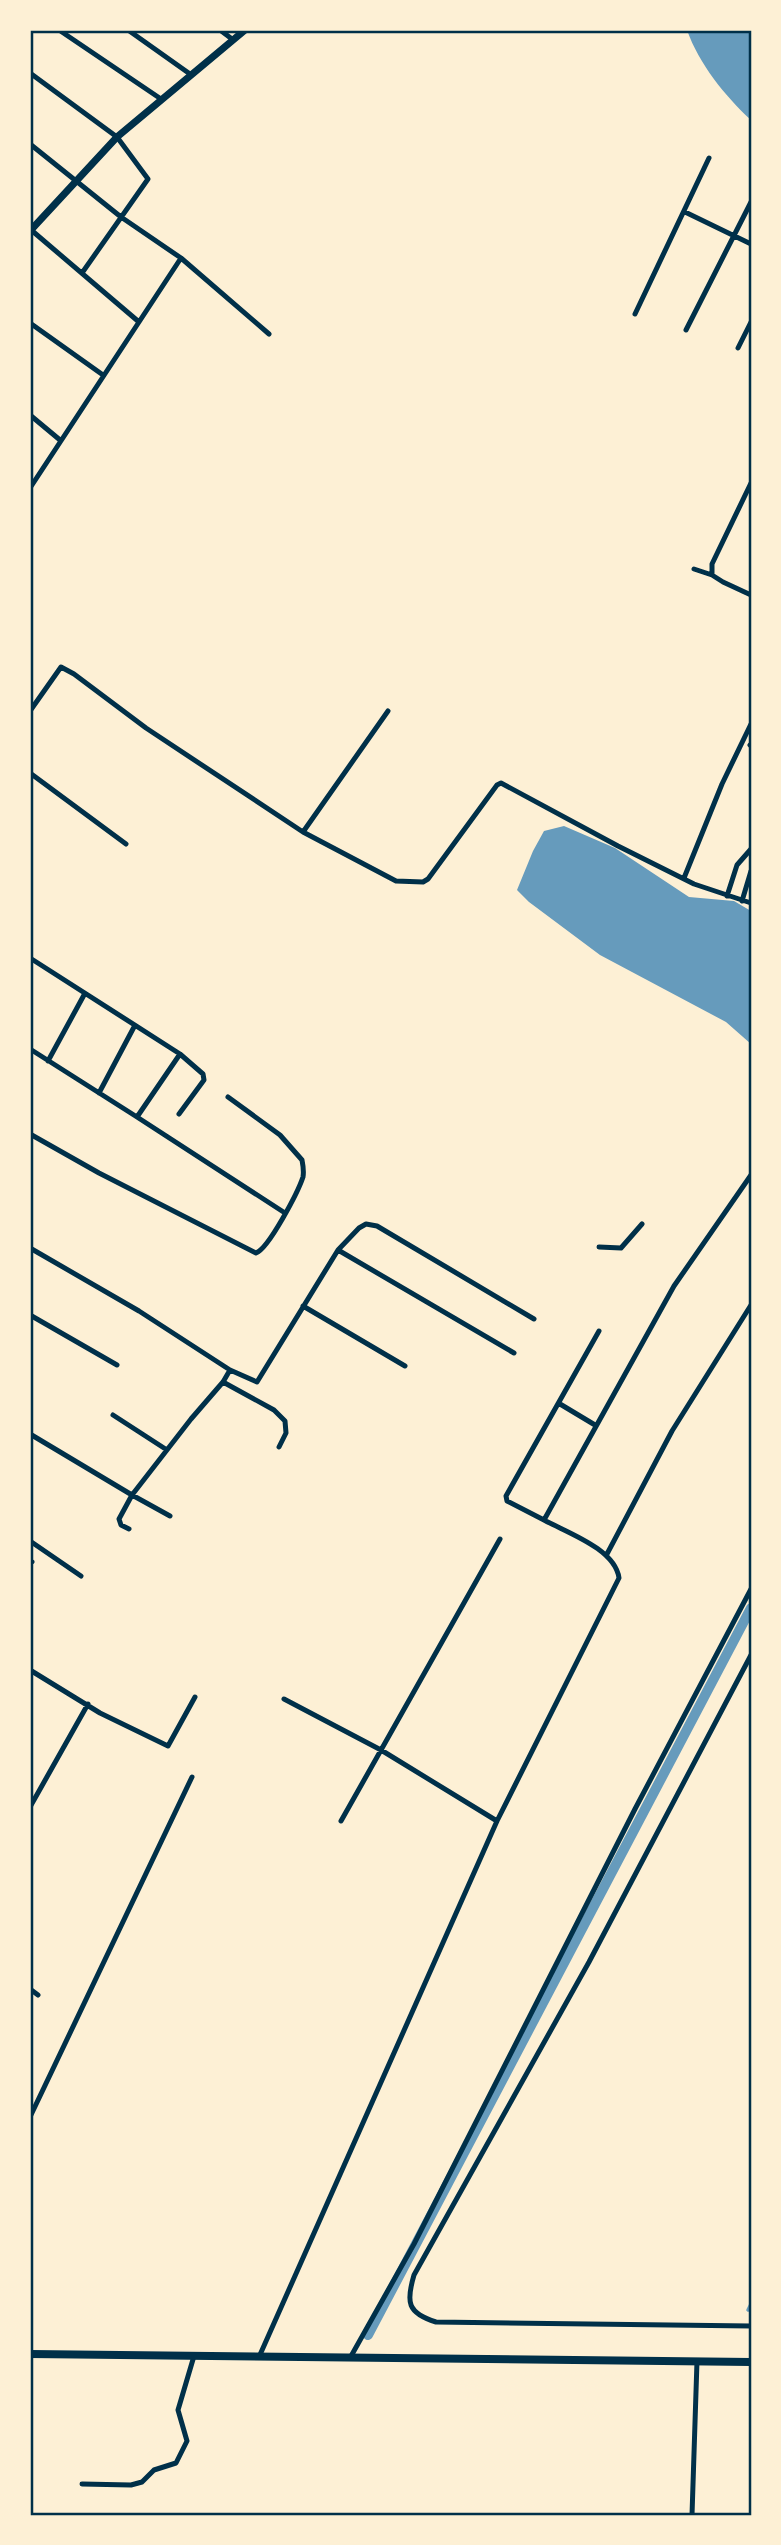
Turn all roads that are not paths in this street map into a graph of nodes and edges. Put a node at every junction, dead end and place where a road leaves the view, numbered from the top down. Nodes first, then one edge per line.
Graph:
1 (59, 30) edge
2 (128, 30) edge
3 (220, 30) edge
4 (244, 30) edge
5 (232, 39) junction
6 (30, 73) edge
7 (190, 74) junction
8 (161, 99) junction
9 (117, 138) junction
10 (30, 144) edge
11 (709, 158) dead end
12 (77, 181) junction
13 (751, 202) edge
14 (685, 212) junction
15 (121, 217) junction
16 (30, 230) edge
17 (735, 236) junction
18 (751, 244) edge
19 (181, 257) junction
20 (82, 273) junction
21 (635, 314) dead end
22 (139, 322) junction
23 (751, 322) edge
24 (30, 323) edge
25 (686, 330) dead end
26 (269, 334) dead end
27 (738, 348) dead end
28 (103, 376) junction
29 (30, 415) edge
30 (60, 440) junction
31 (751, 483) edge
32 (30, 488) edge
33 (694, 569) dead end
34 (712, 575) junction
35 (751, 595) edge
36 (30, 711) edge
37 (388, 711) dead end
38 (751, 724) edge
39 (30, 773) edge
40 (303, 832) junction
41 (126, 844) dead end
42 (751, 850) edge
43 (751, 871) edge
44 (684, 878) junction
45 (727, 896) junction
46 (742, 901) junction
47 (751, 904) edge
48 (30, 958) edge
49 (84, 995) junction
50 (134, 1027) junction
51 (30, 1049) edge
52 (180, 1054) junction
53 (48, 1060) junction
54 (99, 1094) junction
55 (228, 1097) dead end
56 (180, 1114) dead end
57 (137, 1117) junction
58 (30, 1134) edge
59 (751, 1175) edge
60 (285, 1213) junction
61 (642, 1224) dead end
62 (599, 1247) dead end
63 (30, 1248) edge
64 (338, 1250) junction
65 (751, 1305) edge
66 (303, 1306) junction
67 (30, 1315) edge
68 (534, 1319) dead end
69 (599, 1331) dead end
70 (514, 1353) dead end
71 (117, 1365) dead end
72 (405, 1366) dead end
73 (230, 1370) junction
74 (223, 1382) junction
75 (560, 1404) junction
76 (113, 1415) dead end
77 (595, 1425) junction
78 (30, 1434) edge
79 (279, 1447) dead end
80 (167, 1450) junction
81 (132, 1495) junction
82 (170, 1516) dead end
83 (544, 1520) junction
84 (129, 1529) dead end
85 (500, 1539) dead end
86 (30, 1541) edge
87 (607, 1554) junction
88 (81, 1576) dead end
89 (751, 1589) edge
90 (751, 1655) edge
91 (30, 1670) edge
92 (195, 1697) dead end
93 (284, 1699) dead end
94 (88, 1704) junction
95 (381, 1750) junction
96 (192, 1777) dead end
97 (30, 1807) edge
98 (341, 1821) dead end
99 (497, 1821) junction
100 (30, 1989) edge
101 (38, 1994) dead end
102 (30, 2117) edge
103 (751, 2326) edge
104 (30, 2354) edge
105 (194, 2356) junction
106 (259, 2357) junction
107 (350, 2358) junction
108 (697, 2361) junction
109 (751, 2362) edge
110 (82, 2483) dead end
111 (692, 2515) edge

1 - 8 street
2 - 7 street
3 - 5 street
4 - 5 street
5 - 7 street
6 - 9 street
7 - 8 street
8 - 9 street
9 - 12 street
9 - 15 street
10 - 12 street
11 - 14 street
12 - 15 street
12 - 16 street
13 - 17 street
14 - 17 street
14 - 21 street
15 - 19 street
15 - 20 street
16 - 20 street
17 - 18 street
17 - 25 street
19 - 22 street
19 - 26 street
20 - 22 street
22 - 28 street
23 - 27 street
24 - 28 street
28 - 30 street
29 - 30 street
30 - 32 street
31 - 34 street
33 - 34 street
34 - 35 street
36 - 40 street
37 - 40 street
38 - 44 street
39 - 41 street
40 - 44 street
42 - 45 street
43 - 46 street
44 - 45 street
45 - 46 street
46 - 47 street
48 - 49 street
49 - 50 street
49 - 53 street
50 - 52 street
50 - 54 street
51 - 53 street
52 - 56 street
52 - 57 street
53 - 54 street
54 - 57 street
55 - 60 street
57 - 60 street
58 - 60 street
59 - 77 street
61 - 62 street
63 - 73 street
64 - 66 street
64 - 68 street
64 - 70 street
65 - 87 street
66 - 72 street
66 - 73 street
67 - 71 street
69 - 75 street
73 - 74 street
74 - 79 street
74 - 80 street
75 - 77 street
75 - 83 street
76 - 80 street
77 - 83 street
78 - 81 street
80 - 81 street
81 - 82 street
81 - 84 street
83 - 87 street
85 - 95 street
86 - 88 street
87 - 99 street
89 - 107 street
90 - 103 street
91 - 94 street
92 - 94 street
93 - 95 street
94 - 97 street
95 - 98 street
95 - 99 street
96 - 102 street
99 - 106 street
100 - 101 street
104 - 105 main road
105 - 106 main road
105 - 110 street
106 - 107 main road
107 - 108 main road
108 - 109 main road
108 - 111 street

